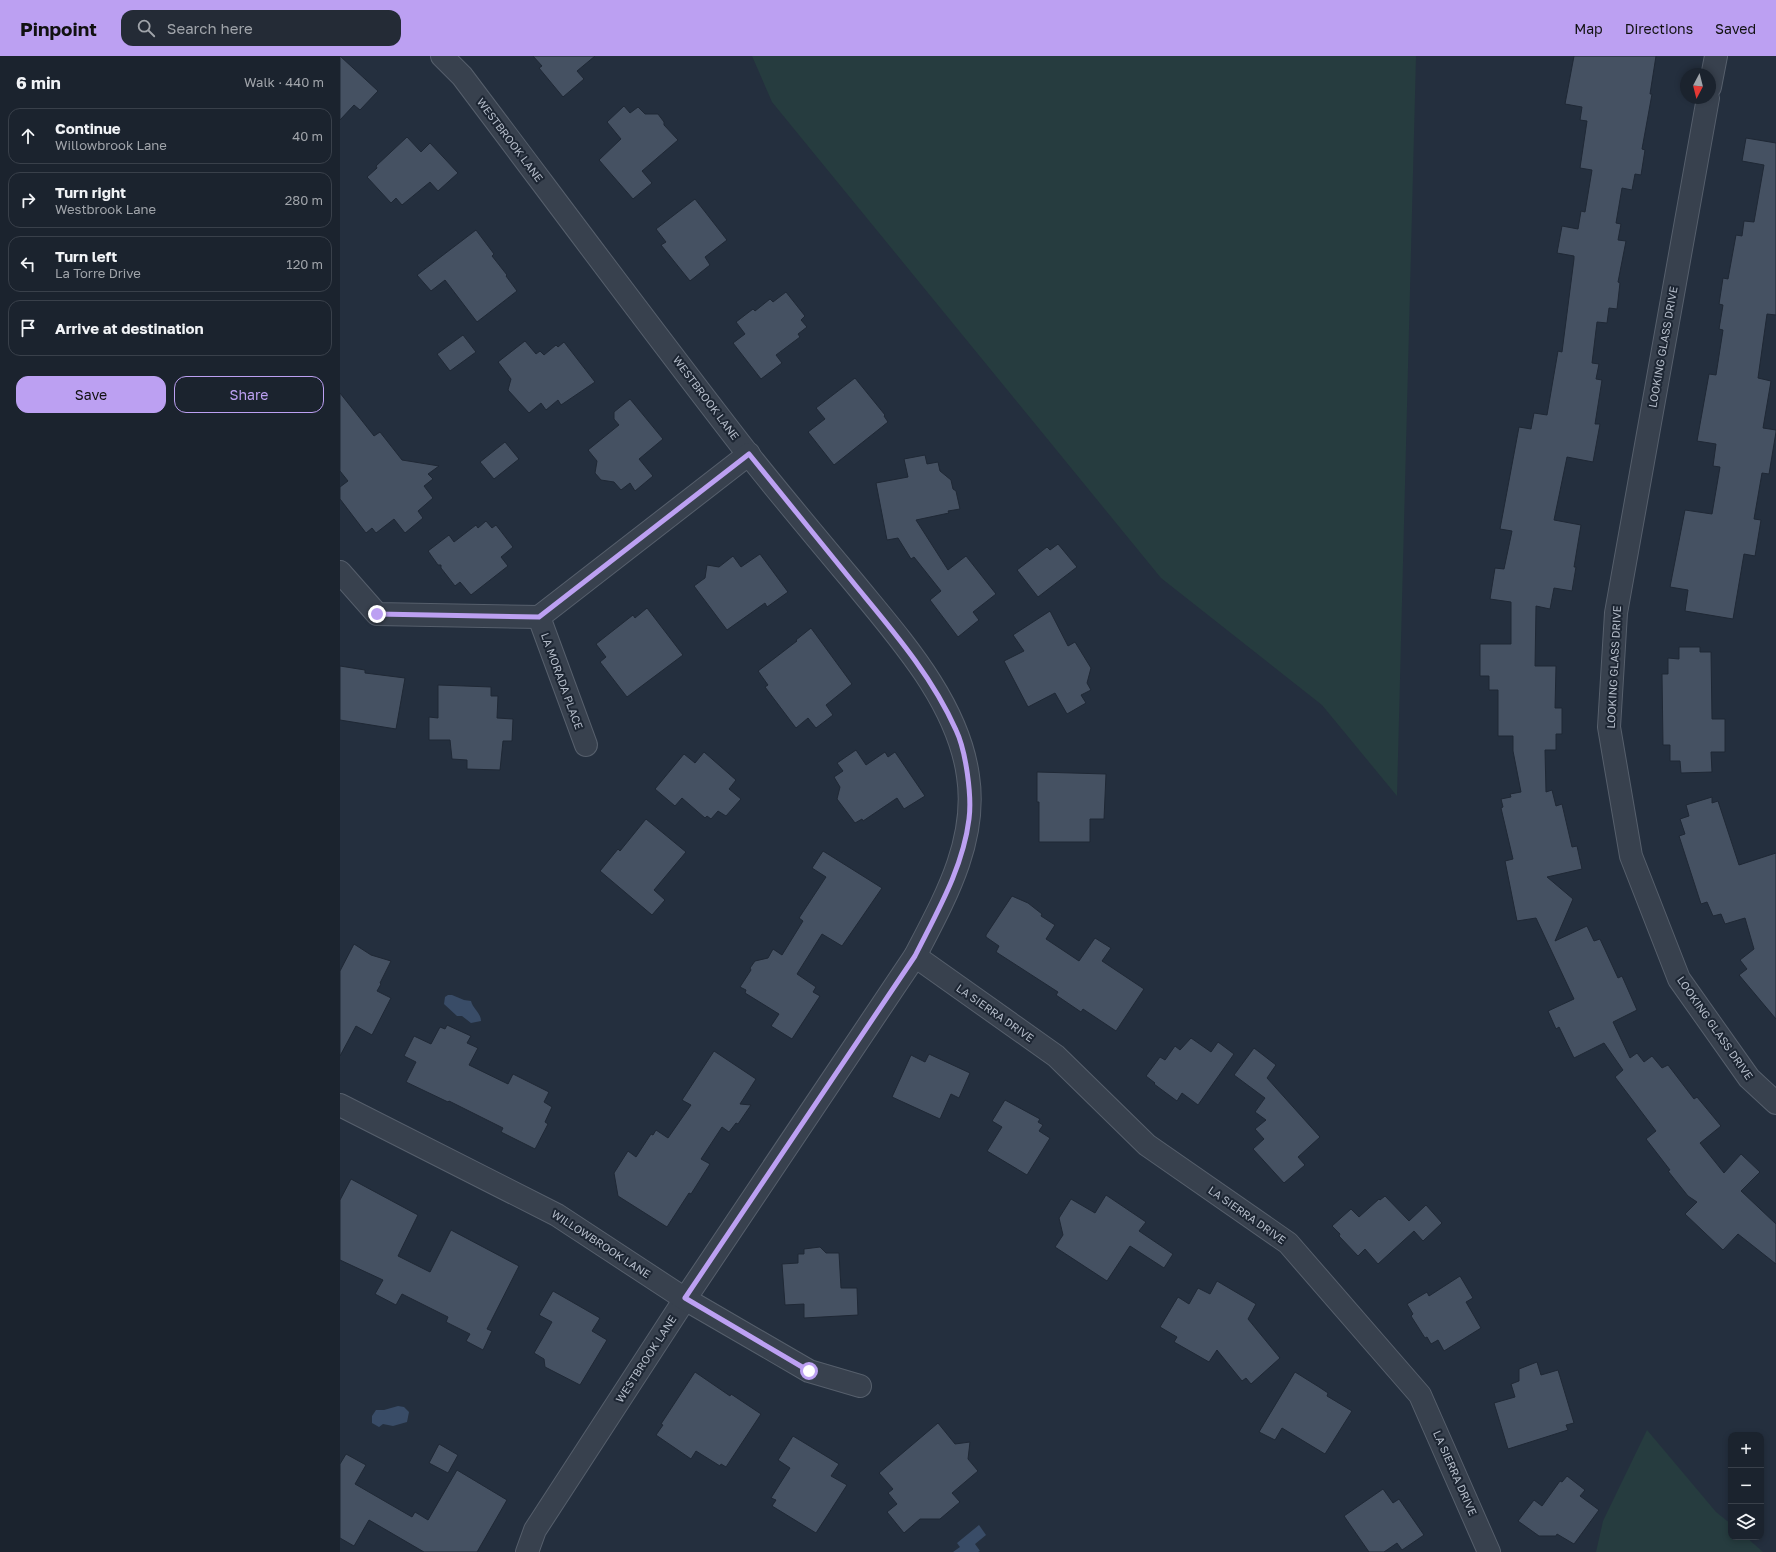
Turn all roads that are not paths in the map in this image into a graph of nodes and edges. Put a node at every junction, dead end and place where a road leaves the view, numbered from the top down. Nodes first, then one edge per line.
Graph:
1 (442, 56) edge
2 (1716, 56) edge
3 (1714, 68) edge
4 (1707, 104) edge
5 (749, 454) junction
6 (340, 572) edge
7 (539, 617) junction
8 (586, 745) dead end
9 (915, 956) junction
10 (1776, 1103) edge
11 (340, 1105) edge
12 (685, 1298) junction
13 (860, 1386) dead end
14 (527, 1552) edge
15 (1490, 1552) edge

1 - 5 street, WESTBROOK LANE
2 - 3 street
4 - 10 street, LOOKING GLASS DRIVE
5 - 7 street
5 - 9 street, WESTBROOK LANE
6 - 7 street
7 - 8 street, LA MORADA PLACE
9 - 12 street, WESTBROOK LANE
9 - 15 street, LA SIERRA DRIVE
11 - 12 street, WILLOWBROOK LANE
12 - 13 street, WILLOWBROOK LANE
12 - 14 street, WESTBROOK LANE

